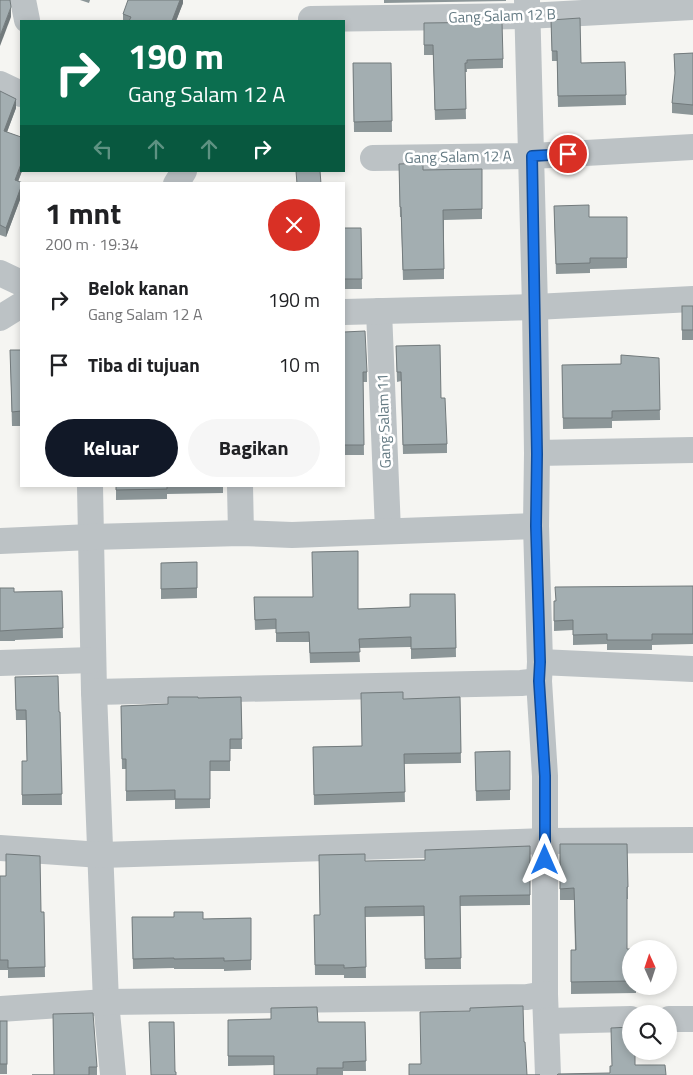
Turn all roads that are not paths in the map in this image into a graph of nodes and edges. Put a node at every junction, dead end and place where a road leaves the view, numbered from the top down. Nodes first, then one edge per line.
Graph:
1 (693, 7) edge
2 (527, 8) edge
3 (312, 13) edge
4 (0, 84) edge
5 (20, 94) edge
6 (693, 147) edge
7 (532, 156) junction
8 (373, 158) dead end
9 (0, 273) edge
10 (20, 283) edge
11 (693, 299) edge
12 (20, 306) edge
13 (535, 307) junction
14 (379, 311) junction
15 (345, 312) edge
16 (0, 318) edge
17 (693, 450) edge
18 (537, 454) junction
19 (90, 487) edge
20 (240, 487) edge
21 (536, 526) junction
22 (388, 531) junction
23 (241, 533) junction
24 (91, 536) junction
25 (0, 541) edge
26 (92, 660) junction
27 (0, 663) edge
28 (693, 669) edge
29 (540, 671) junction
30 (94, 692) junction
31 (693, 840) edge
32 (545, 841) junction
33 (0, 848) edge
34 (101, 855) junction
35 (545, 994) junction
36 (106, 1002) junction
37 (0, 1008) edge
38 (677, 1019) edge
39 (693, 1019) edge
40 (622, 1020) edge
41 (547, 1021) junction
42 (113, 1075) edge
43 (548, 1075) edge

1 - 2 street, Gang Salam 12 B
2 - 3 street, Gang Salam 12 B
2 - 7 street
4 - 5 street
6 - 7 street, Gang Salam 12 A
7 - 8 street, Gang Salam 12 A
7 - 13 street
9 - 10 street
11 - 13 street
12 - 16 street
13 - 14 street
13 - 18 street
14 - 15 street
14 - 22 street, Gang Salam 11
17 - 18 street
18 - 21 street
19 - 24 street
20 - 23 street
21 - 22 street
21 - 29 street
22 - 23 street
23 - 24 street
24 - 25 street
24 - 26 street
26 - 27 street
26 - 30 street
28 - 29 street
29 - 30 street
29 - 32 street
30 - 34 street
31 - 32 street
32 - 34 street
32 - 35 street
33 - 34 street
34 - 36 street
35 - 36 street
35 - 41 street
36 - 37 street
36 - 42 street
38 - 39 street
40 - 41 street
41 - 43 street

